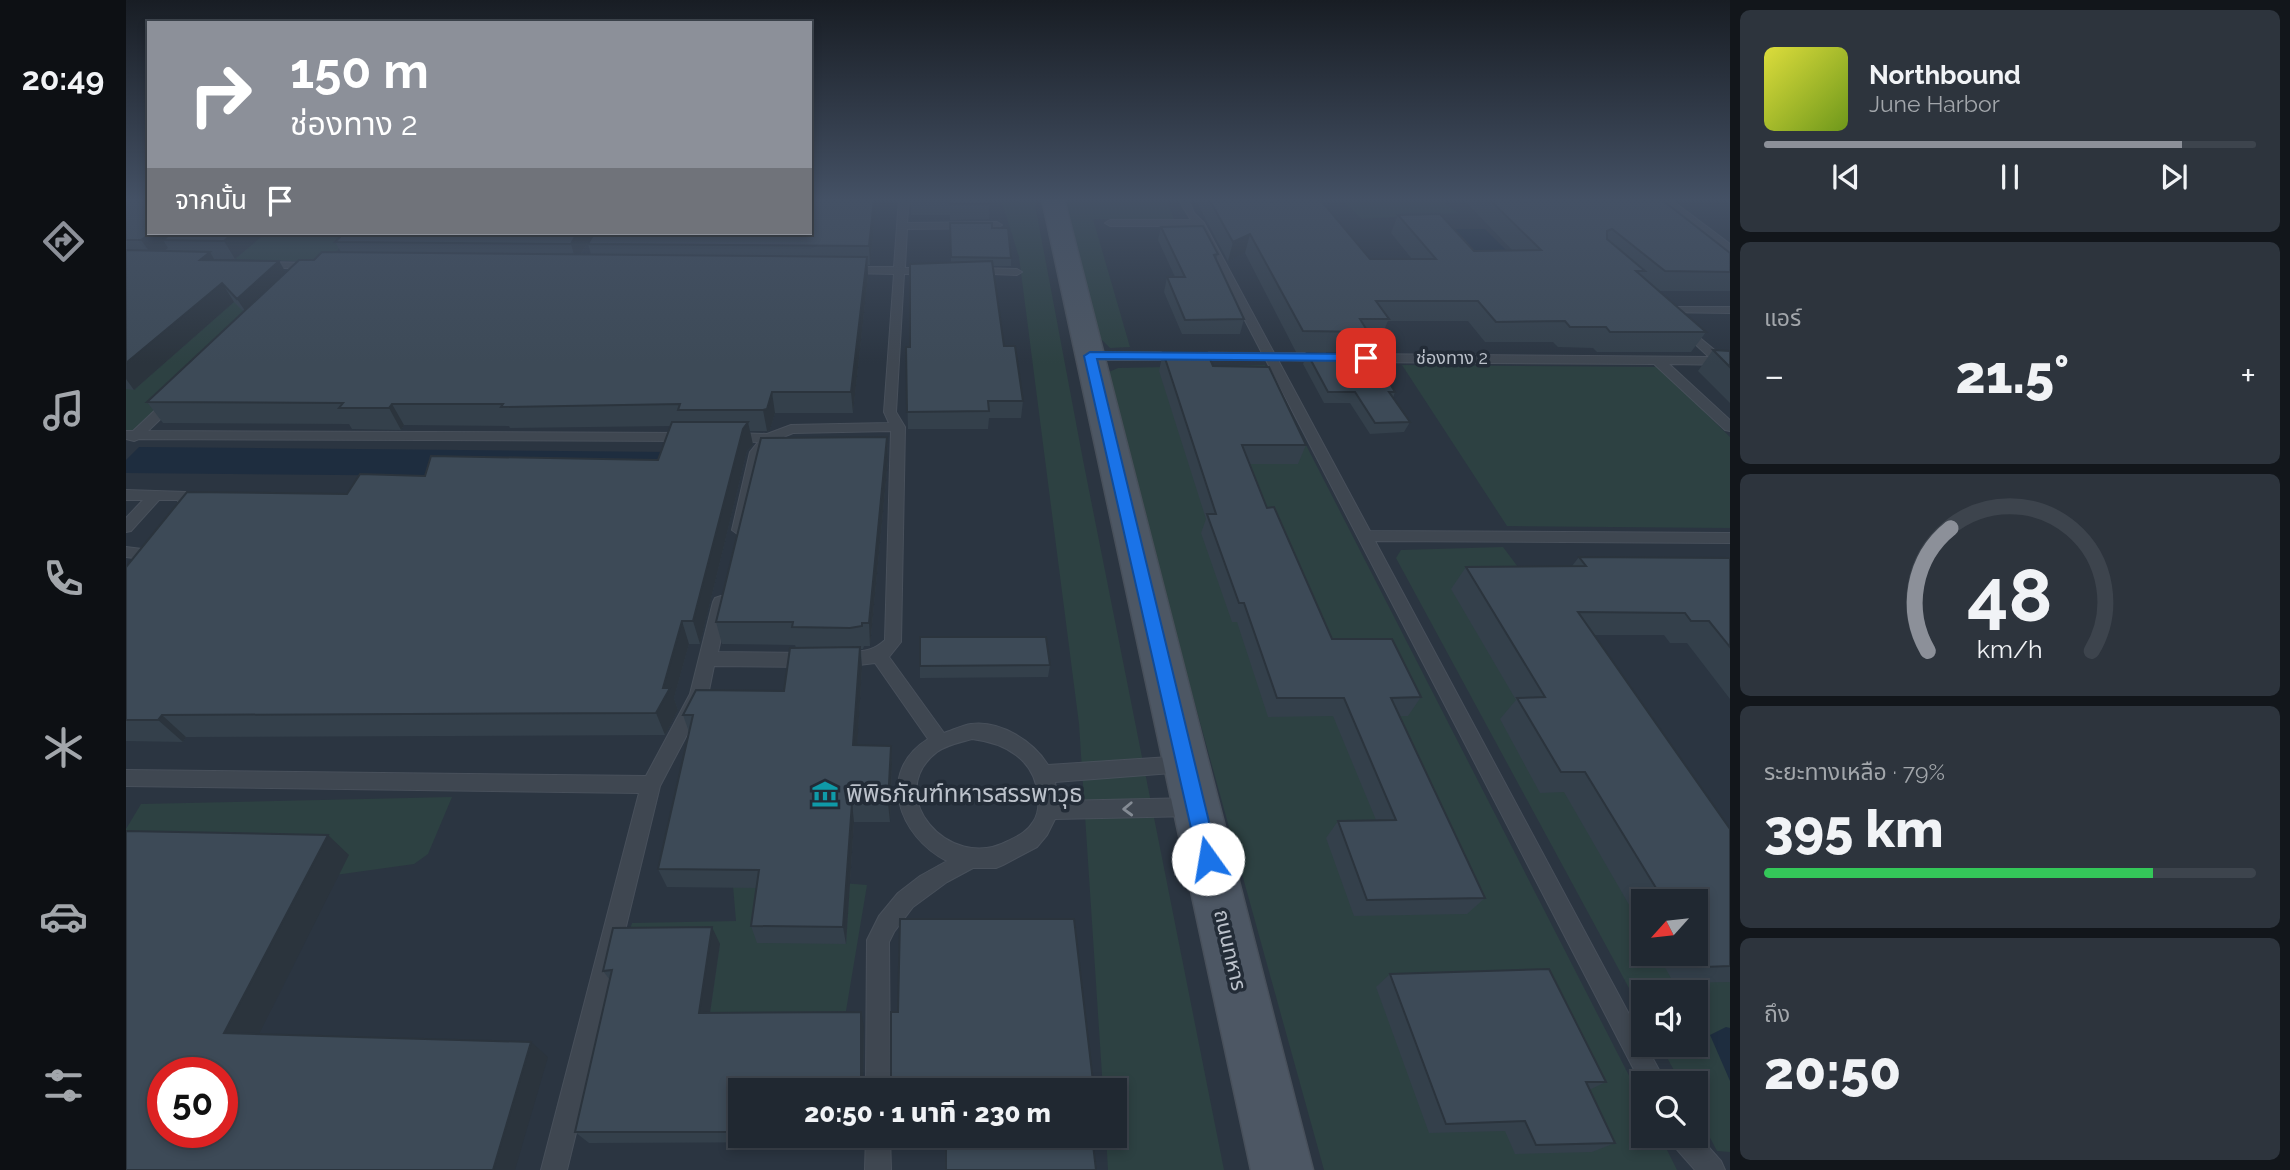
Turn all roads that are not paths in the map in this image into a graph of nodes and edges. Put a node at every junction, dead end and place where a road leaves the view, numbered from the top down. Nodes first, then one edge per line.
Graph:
1 (900, 254) edge
2 (1066, 254) edge
3 (1216, 254) edge
4 (250, 265) edge
5 (830, 270) edge
6 (899, 271) junction
7 (947, 271) edge
8 (959, 271) edge
9 (1017, 272) dead end
10 (306, 275) edge
11 (1654, 301) edge
12 (1664, 310) junction
13 (1730, 310) edge
14 (1090, 356) junction
15 (1272, 357) junction
16 (1657, 360) junction
17 (1725, 361) edge
18 (176, 397) edge
19 (898, 427) junction
20 (1730, 428) edge
21 (131, 435) edge
22 (769, 438) junction
23 (126, 446) edge
24 (126, 495) edge
25 (155, 495) junction
26 (185, 524) edge
27 (126, 527) edge
28 (1366, 536) junction
29 (1730, 538) edge
30 (736, 543) edge
31 (126, 552) edge
32 (148, 574) edge
33 (726, 582) edge
34 (879, 656) junction
35 (708, 659) junction
36 (939, 740) junction
37 (1186, 764) junction
38 (1044, 774) junction
39 (126, 778) edge
40 (651, 785) junction
41 (1196, 807) junction
42 (1047, 810) junction
43 (970, 859) junction
44 (1648, 1071) edge
45 (878, 1078) edge
46 (878, 1148) edge
47 (1693, 1148) edge
48 (554, 1170) edge
49 (878, 1170) edge
50 (1282, 1170) edge
51 (1712, 1170) edge

1 - 6 lane
2 - 14 main road, ถนนทหาร
3 - 15 lane
4 - 10 lane
5 - 6 lane
6 - 7 lane
6 - 19 lane
8 - 9 lane
11 - 12 lane
12 - 13 lane
12 - 17 lane
14 - 15 lane, ช่องทาง 2
14 - 37 main road, ถนนทหาร
15 - 16 lane, ช่องทาง 2
15 - 28 lane
16 - 17 lane, ช่องทาง 2
16 - 20 lane
18 - 21 lane
19 - 22 lane
19 - 34 lane
21 - 22 lane
21 - 23 lane
22 - 30 lane
24 - 25 lane
25 - 26 lane
25 - 27 lane
28 - 29 lane
28 - 44 lane
31 - 32 lane
33 - 35 lane
34 - 35 lane
34 - 36 lane
35 - 40 lane
36 - 38 lane
36 - 43 lane
37 - 38 lane
37 - 41 main road, ถนนทหาร
38 - 42 lane
39 - 40 lane
40 - 48 lane
41 -> 42 lane
41 - 50 main road, ถนนทหาร
42 - 43 lane
43 - 45 lane
46 - 49 lane
47 - 51 lane

